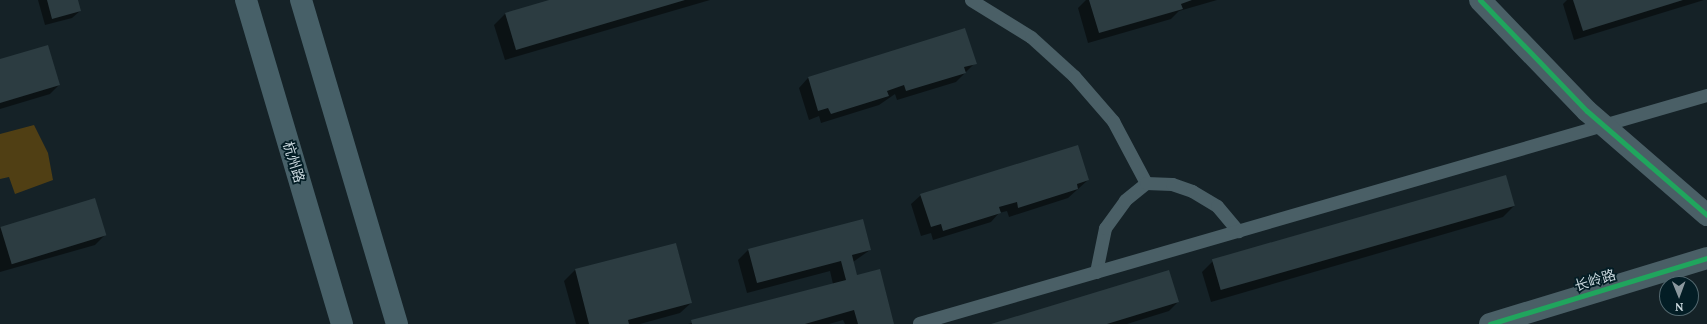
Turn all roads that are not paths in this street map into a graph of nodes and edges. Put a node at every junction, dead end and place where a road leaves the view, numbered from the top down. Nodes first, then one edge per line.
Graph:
1 (246, 0) edge
2 (301, 0) edge
3 (971, 0) edge
4 (1480, 0) edge
5 (1707, 95) edge
6 (1604, 125) junction
7 (1146, 183) junction
8 (1707, 215) edge
9 (1238, 231) junction
10 (1707, 258) edge
11 (1096, 272) junction
12 (919, 322) dead end
13 (342, 324) edge
14 (397, 324) edge
15 (1490, 324) edge

1 - 13 main road, 杭州路
2 - 14 main road
3 - 7 lane
4 - 6 street
5 - 6 lane
6 - 8 street
6 - 9 lane
7 - 9 lane
7 - 11 lane
9 - 11 lane
10 - 15 street, 长岭路
11 - 12 lane

